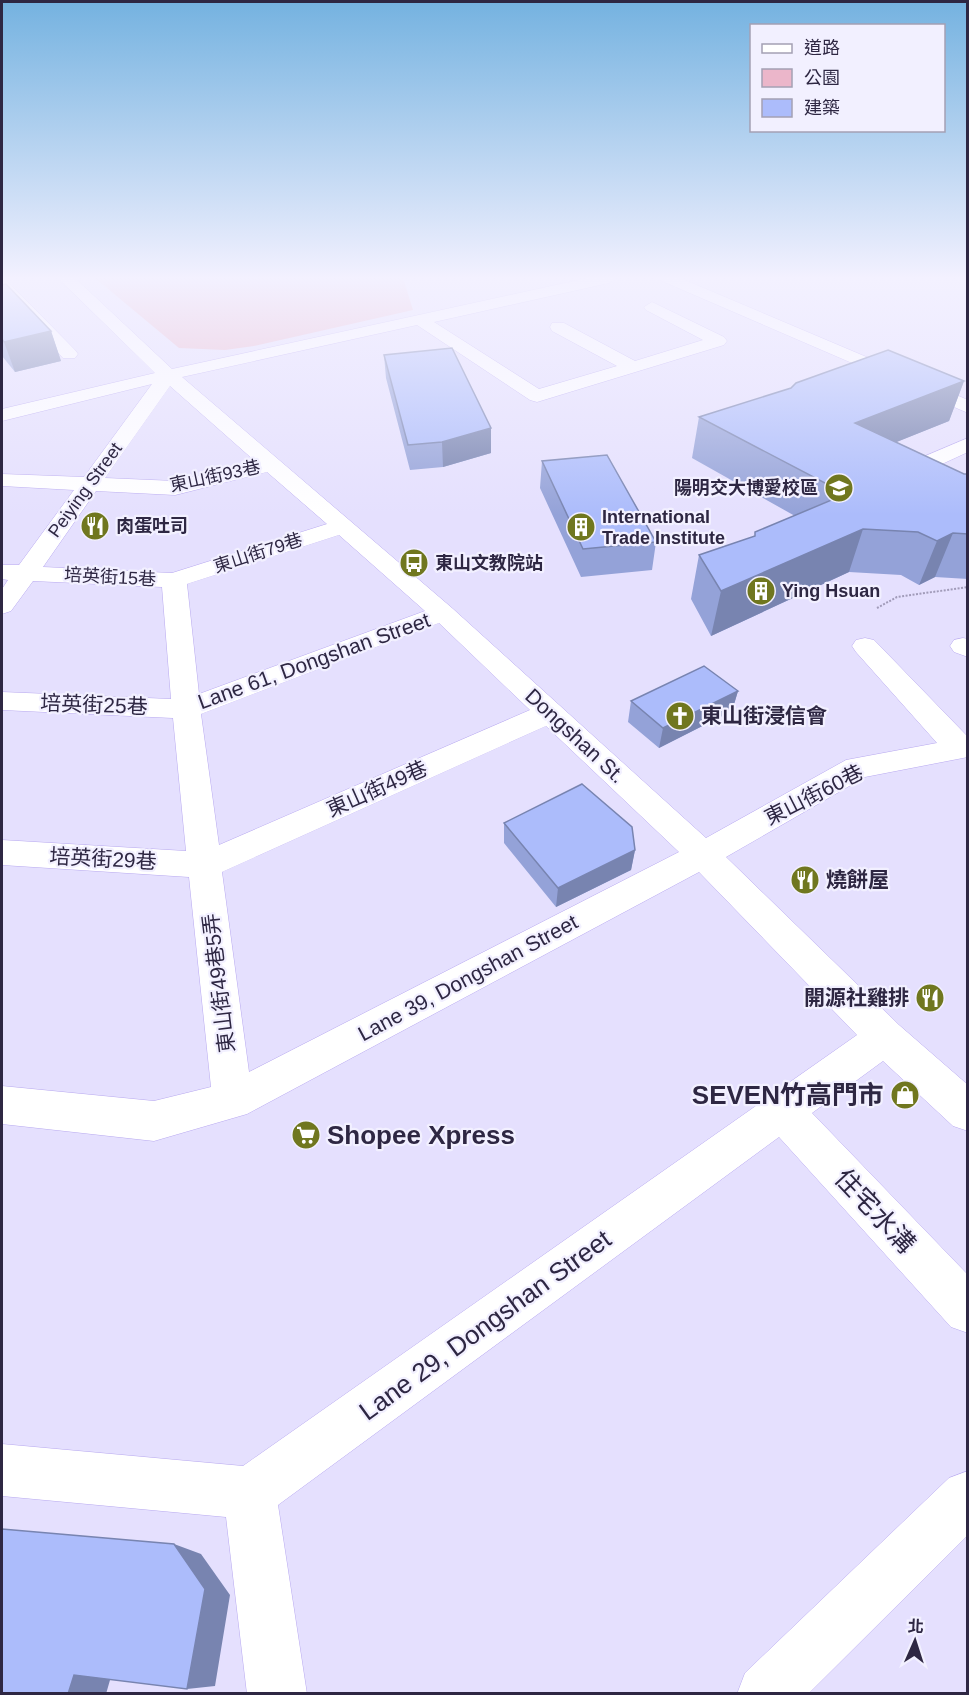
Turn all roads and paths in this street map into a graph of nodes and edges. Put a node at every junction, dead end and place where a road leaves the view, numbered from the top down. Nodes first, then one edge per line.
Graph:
1 (149, 357) edge
2 (250, 357) edge
3 (477, 357) edge
4 (614, 357) edge
5 (665, 357) edge
6 (852, 357) edge
7 (633, 367) junction
8 (168, 375) junction
9 (968, 407) edge
10 (2, 415) edge
11 (968, 444) edge
12 (270, 465) junction
13 (2, 480) edge
14 (89, 484) junction
15 (968, 507) edge
16 (341, 526) junction
17 (13, 573) edge
18 (174, 580) junction
19 (968, 587) edge
20 (2, 606) edge
21 (877, 608) dead end
22 (443, 613) junction
23 (865, 646) dead end
24 (2, 701) edge
25 (186, 709) junction
26 (550, 712) junction
27 (964, 748) edge
28 (2, 853) edge
29 (703, 855) junction
30 (204, 866) junction
31 (885, 1037) junction
32 (233, 1101) junction
33 (2, 1105) edge
34 (783, 1112) junction
35 (968, 1112) edge
36 (968, 1310) edge
37 (2, 1470) edge
38 (250, 1493) junction
39 (968, 1497) edge
40 (277, 1694) edge
41 (766, 1694) edge

1 - 8 street, Dongshan St.
2 - 8 street
3 - 7 street
4 - 7 street
5 - 7 street
6 - 9 street
8 - 10 street
8 - 12 street, Dongshan St.
8 - 14 street, Peiying Street
11 - 15 street
12 - 14 street, 東山街93巷
12 - 16 street, Dongshan St.
13 - 14 street, 東山街93巷
14 - 17 street, Peiying Street
16 - 18 street, 東山街79巷
16 - 22 street, Dongshan St.
17 - 18 street, 培英街15巷
17 - 20 street, Peiying Street
18 - 25 street, 培英街15巷
19 - 21 path
22 - 25 street, Lane 61, Dongshan Street
22 - 26 street, Dongshan St.
23 - 27 street
24 - 25 street, 培英街25巷
25 - 30 street, 培英街15巷
26 - 29 street, Dongshan St.
26 - 30 street, 東山街49巷
27 - 29 street, 東山街60巷
28 - 30 street, 培英街29巷
29 - 31 street, Dongshan St.
29 - 32 street, Lane 39, Dongshan Street
30 - 32 street, 東山街49巷5弄
31 - 34 street, Lane 29, Dongshan Street
31 - 35 street, Dongshan St.
32 - 33 street, Lane 39, Dongshan Street
34 - 36 street, 住宅水溝
34 - 38 street, Lane 29, Dongshan Street
37 - 38 street
38 - 40 street
39 - 41 street

